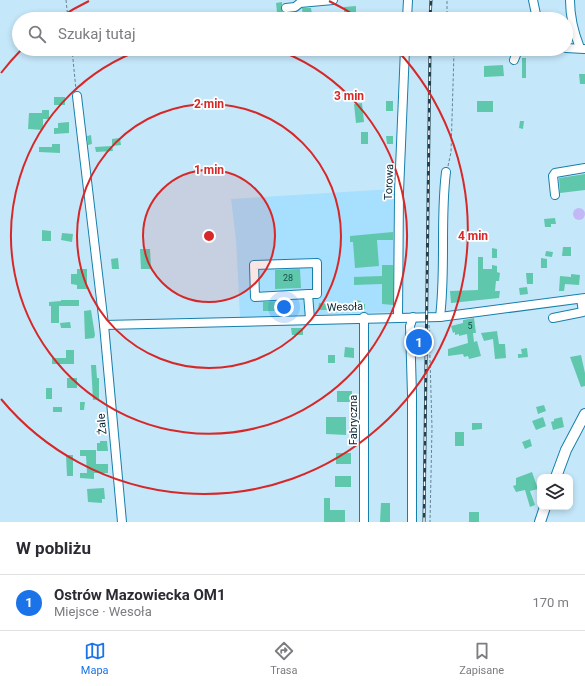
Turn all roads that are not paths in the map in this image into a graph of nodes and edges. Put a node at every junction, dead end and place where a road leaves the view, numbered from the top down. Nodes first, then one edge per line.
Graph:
1 (333, 0) edge
2 (408, 0) edge
3 (533, 0) edge
4 (570, 0) edge
5 (286, 8) dead end
6 (407, 12) edge
7 (536, 12) edge
8 (570, 12) edge
9 (573, 26) edge
10 (573, 48) edge
11 (583, 49) edge
12 (405, 56) edge
13 (516, 56) edge
14 (514, 60) dead end
15 (77, 96) road end
16 (585, 168) edge
17 (446, 172) road end
18 (555, 194) dead end
19 (308, 294) junction
20 (583, 298) edge
21 (364, 317) junction
22 (398, 317) junction
23 (413, 317) junction
24 (440, 317) junction
25 (552, 318) dead end
26 (310, 319) junction
27 (104, 325) junction
28 (585, 414) edge
29 (557, 474) edge
30 (544, 510) edge
31 (122, 522) edge
32 (364, 522) edge
33 (412, 522) edge
34 (540, 522) edge

1 - 5 street
2 - 6 street
3 - 7 street
4 - 8 street
9 - 11 street
10 - 11 street
12 - 22 street, Torowa
13 - 14 street
15 - 27 street, Żale
16 - 18 street
17 - 24 street
19 - 19 street
19 - 26 street
20 - 24 street, Wesoła
20 - 25 street
21 - 22 street, Wesoła
21 - 26 street, Wesoła
21 - 32 street, Fabryczna
22 - 23 street, Wesoła
23 - 24 street, Wesoła
23 - 33 street
26 - 27 street, Wesoła
27 - 31 street, Żale
28 - 29 main road
30 - 34 main road

